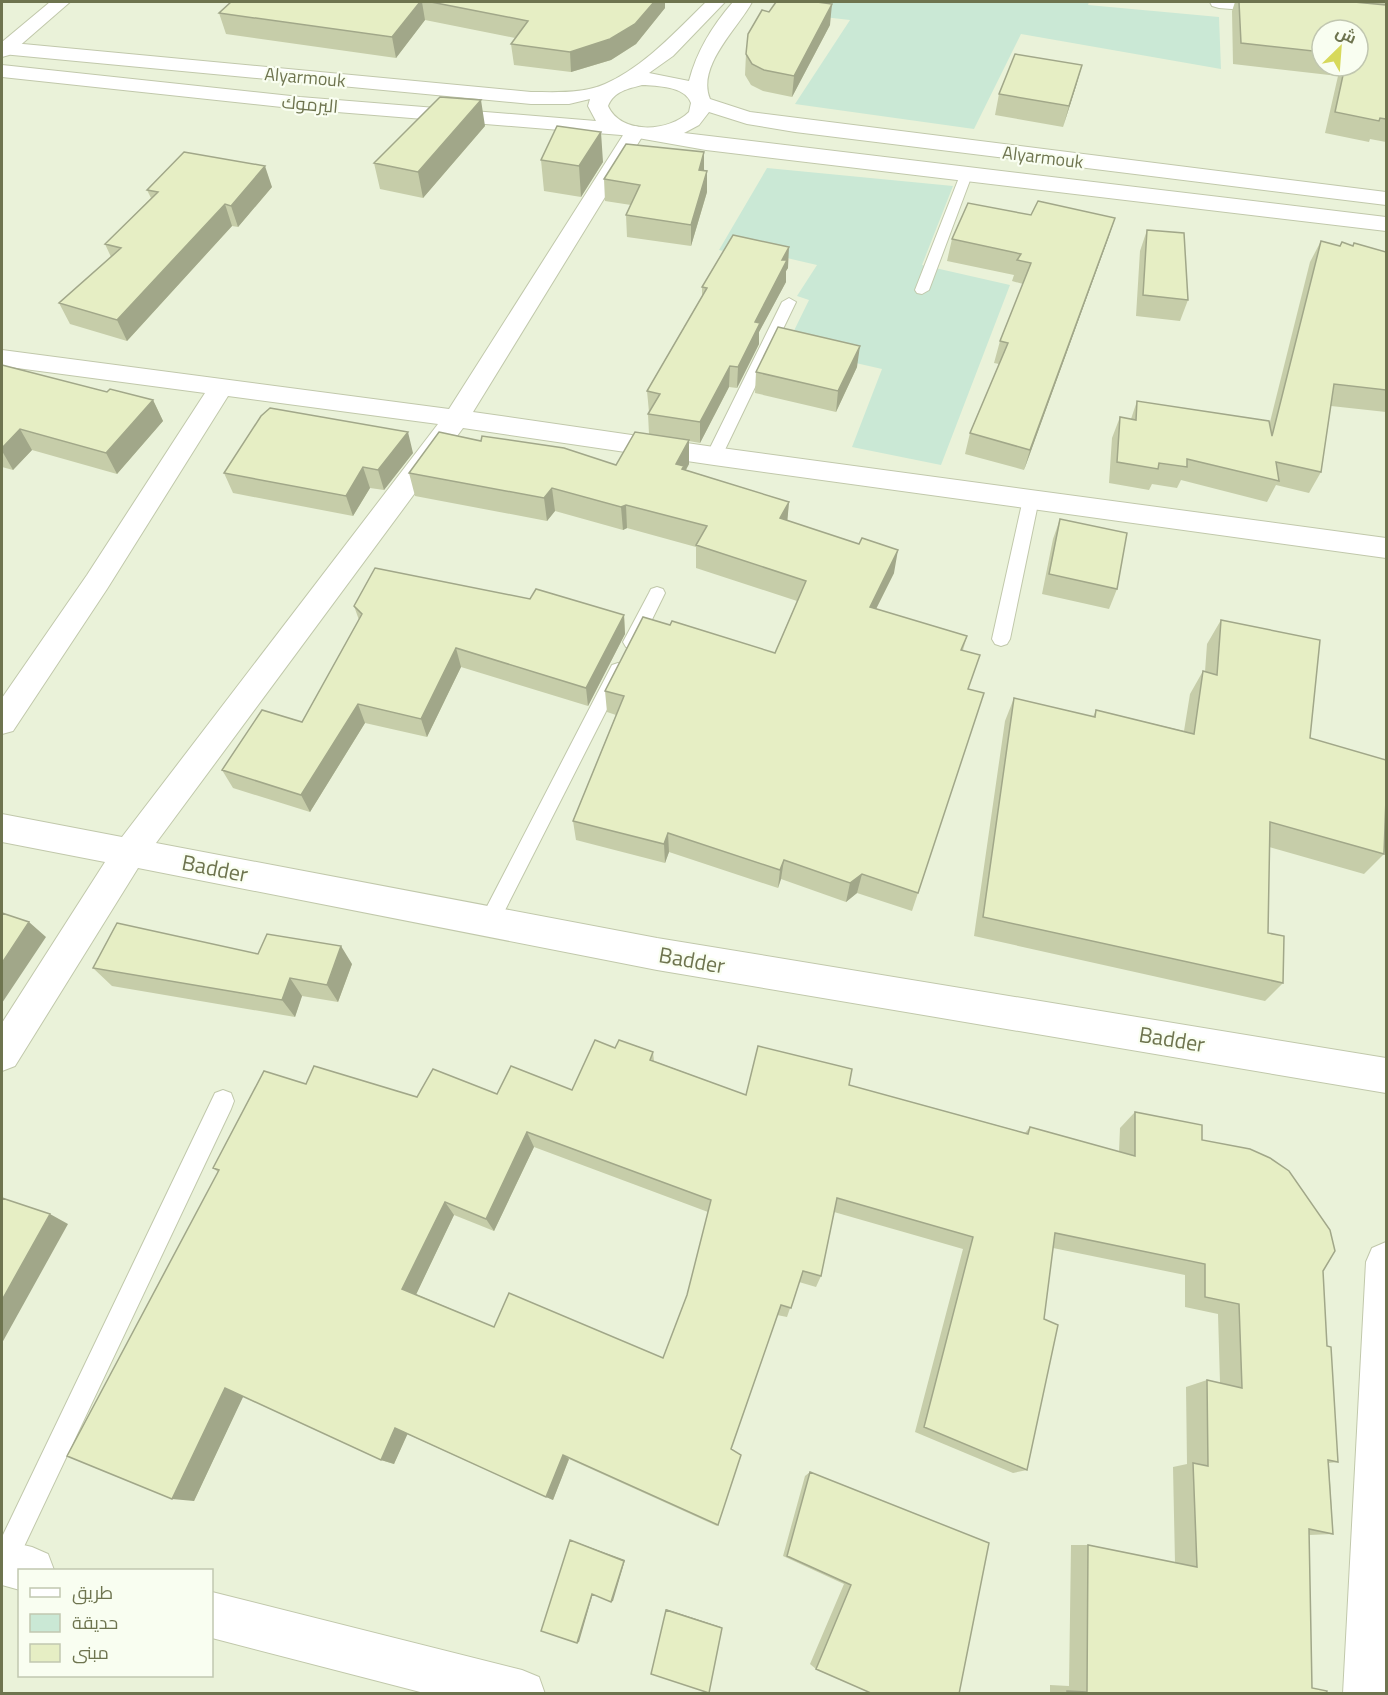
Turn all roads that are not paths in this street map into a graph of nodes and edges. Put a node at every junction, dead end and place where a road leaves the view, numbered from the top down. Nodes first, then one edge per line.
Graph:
1 (61, 2) edge
2 (716, 2) edge
3 (743, 2) edge
4 (1220, 2) edge
5 (1303, 10) edge
6 (3, 49) edge
7 (2, 71) edge
8 (617, 85) junction
9 (699, 99) junction
10 (636, 132) junction
11 (966, 175) junction
12 (1386, 199) edge
13 (1386, 224) edge
14 (922, 290) dead end
15 (789, 302) dead end
16 (2, 358) edge
17 (221, 388) junction
18 (456, 418) junction
19 (714, 456) junction
20 (1031, 499) junction
21 (1386, 548) edge
22 (657, 592) dead end
23 (1001, 639) dead end
24 (2, 722) edge
25 (2, 828) edge
26 (130, 852) junction
27 (489, 922) junction
28 (2, 1054) edge
29 (1386, 1076) edge
30 (224, 1101) dead end
31 (1386, 1262) edge
32 (12, 1565) edge
33 (213, 1616) edge
34 (522, 1694) edge
35 (1367, 1694) edge

1 - 6 street
2 - 8 street
3 - 9 street
4 - 5 street
6 - 8 street, Alyarmouk
7 - 10 street, اليرموك
8 - 9 street, Alyarmouk
8 - 10 street
9 - 10 street
9 - 12 street, Alyarmouk
10 - 11 street, اليرموك
10 - 18 street
11 - 13 street, اليرموك
11 - 14 lane
15 - 19 lane
16 - 17 street
17 - 18 street
17 - 24 street
18 - 19 street
18 - 26 street
19 - 20 street
20 - 21 street
20 - 23 lane
22 - 27 lane
25 - 26 street, Badder
26 - 27 street, Badder
26 - 28 street
27 - 29 street, Badder
30 - 32 lane
31 - 35 street
33 - 34 street

